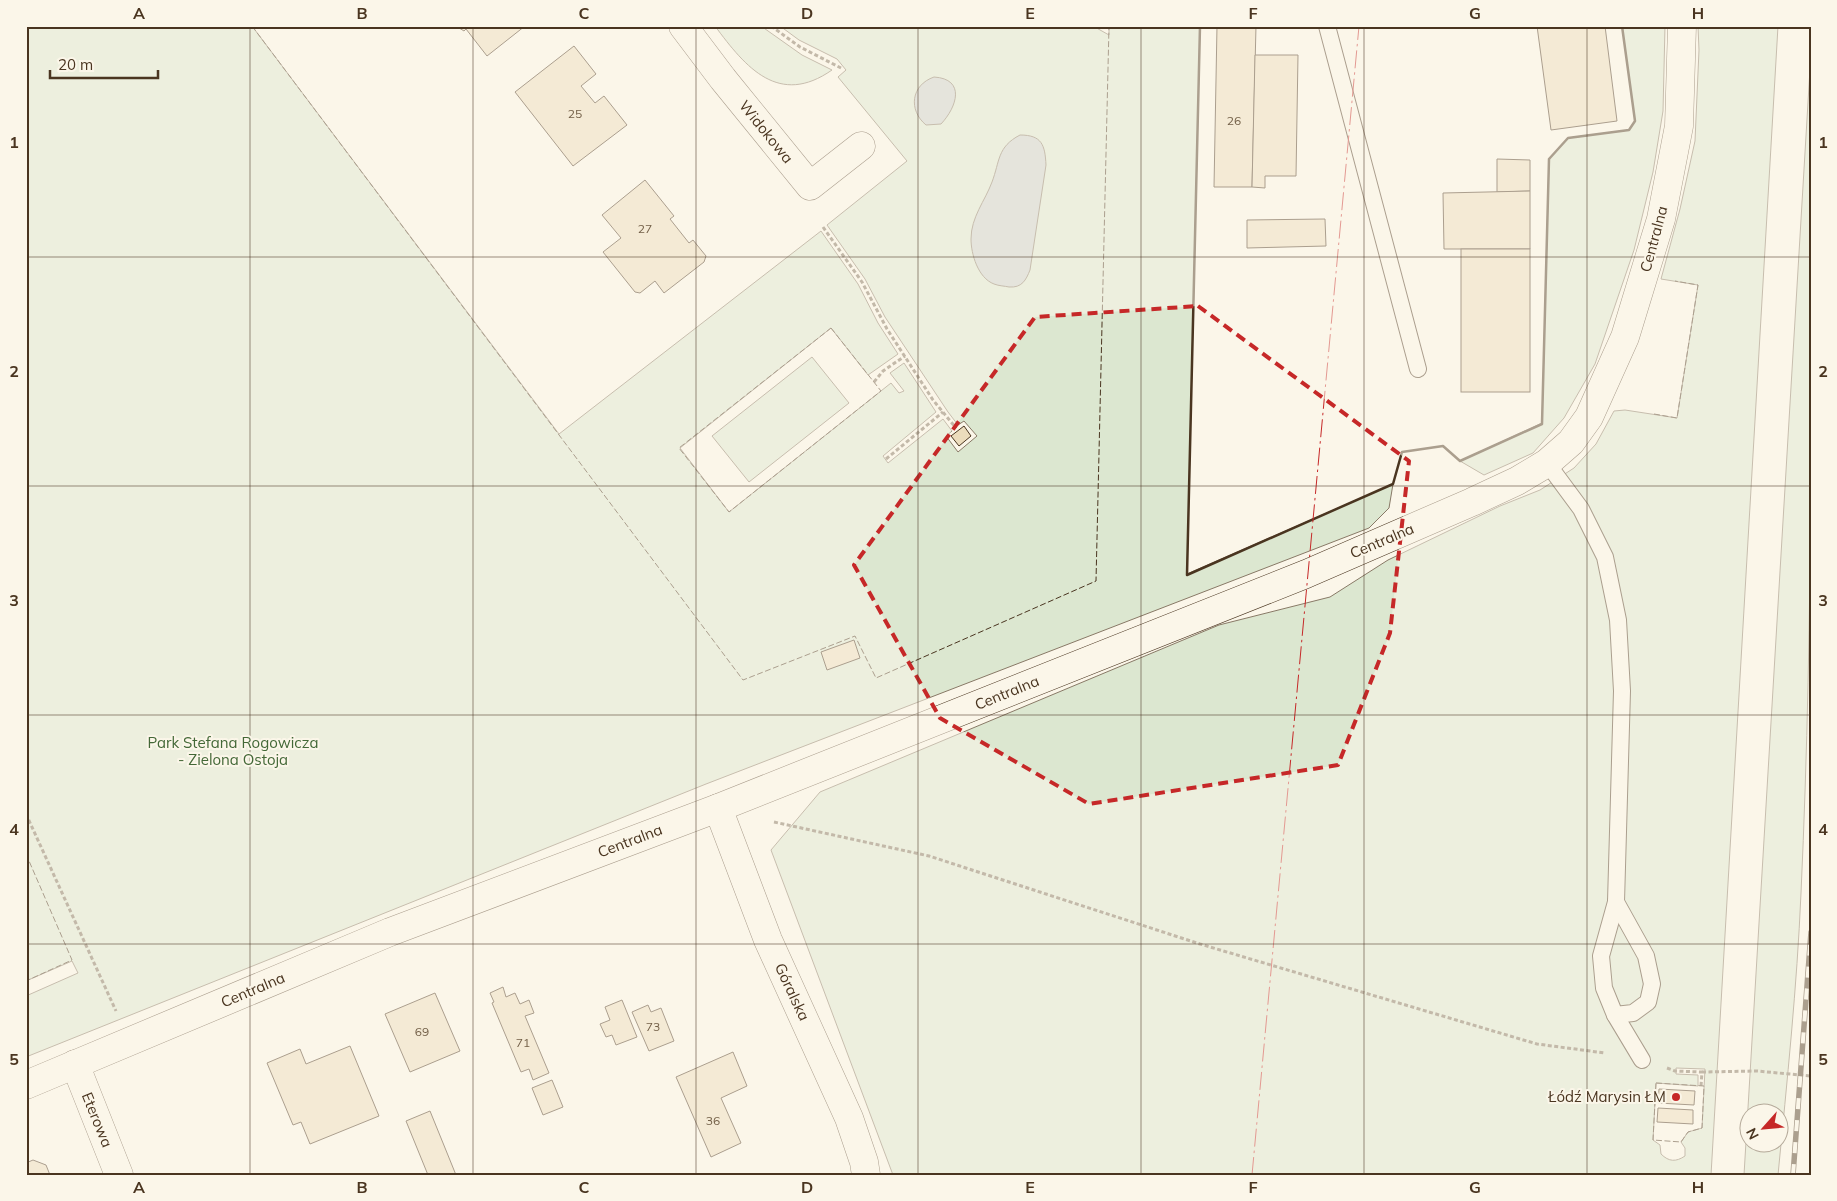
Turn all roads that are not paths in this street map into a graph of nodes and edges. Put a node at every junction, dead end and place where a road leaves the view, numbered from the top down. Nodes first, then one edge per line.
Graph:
1 (683, 26) edge
2 (1327, 26) edge
3 (1682, 26) edge
4 (861, 146) dead end
5 (1418, 369) dead end
6 (1547, 462) junction
7 (718, 808) junction
8 (1616, 902) junction
9 (1615, 1015) junction
10 (1642, 1060) road end
11 (75, 1064) junction
12 (26, 1085) edge
13 (119, 1175) edge
14 (866, 1175) edge

1 - 4 street, Widokowa
2 - 5 lane
3 - 6 street, Centralna
6 - 7 street, Centralna
6 - 8 lane
7 - 11 street, Centralna
7 - 14 street, Góralska
8 - 9 lane
8 - 9 lane
9 - 10 lane
11 - 12 street, Centralna
11 - 13 street, Eterowa

